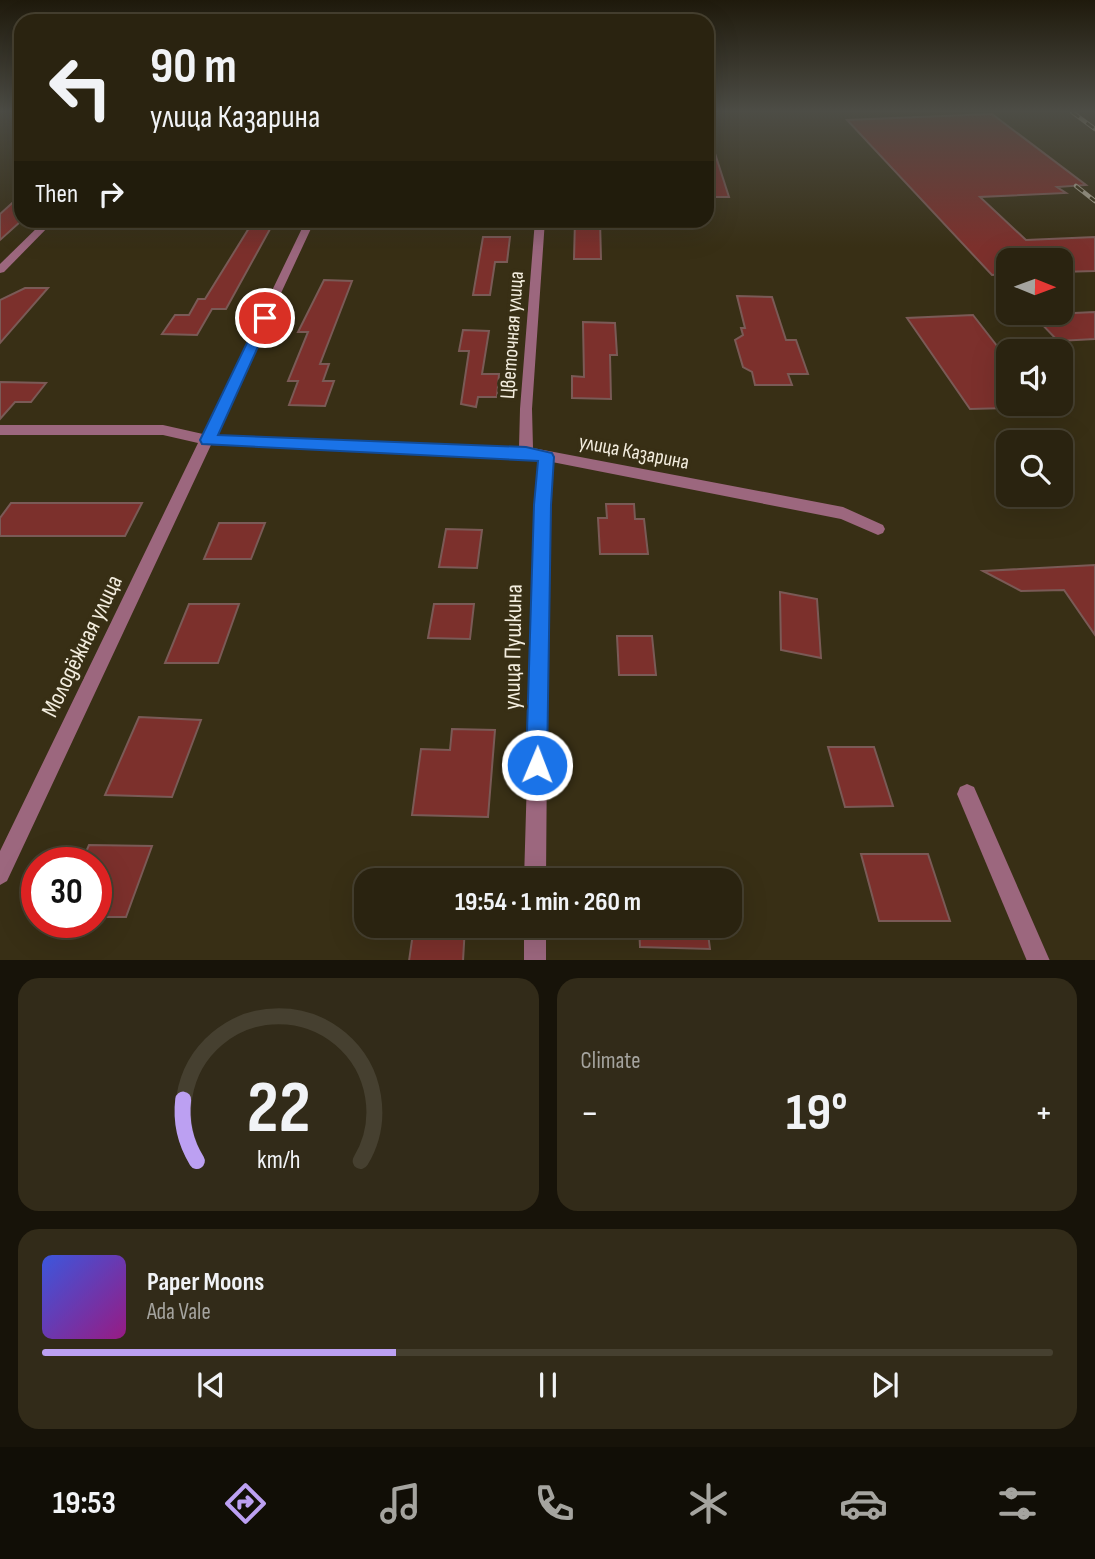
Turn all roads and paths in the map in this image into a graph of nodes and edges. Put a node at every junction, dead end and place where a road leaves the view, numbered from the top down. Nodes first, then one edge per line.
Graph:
1 (43, 228) edge
2 (307, 228) edge
3 (539, 228) edge
4 (0, 270) edge
5 (0, 430) edge
6 (208, 440) junction
7 (526, 452) junction
8 (546, 457) junction
9 (878, 528) dead end
10 (967, 794) dead end
11 (535, 868) edge
12 (0, 874) edge
13 (535, 938) edge
14 (535, 960) edge
15 (1039, 960) edge

1 - 4 street
2 - 6 street, Молодёжная улица
3 - 7 street, Цветочная улица
5 - 6 street, улица Казарина
6 - 7 street, улица Казарина
6 - 12 street, Молодёжная улица
7 - 8 street, улица Казарина
8 - 9 street, улица Казарина
8 - 11 street, улица Пушкина
10 - 15 street
13 - 14 street

